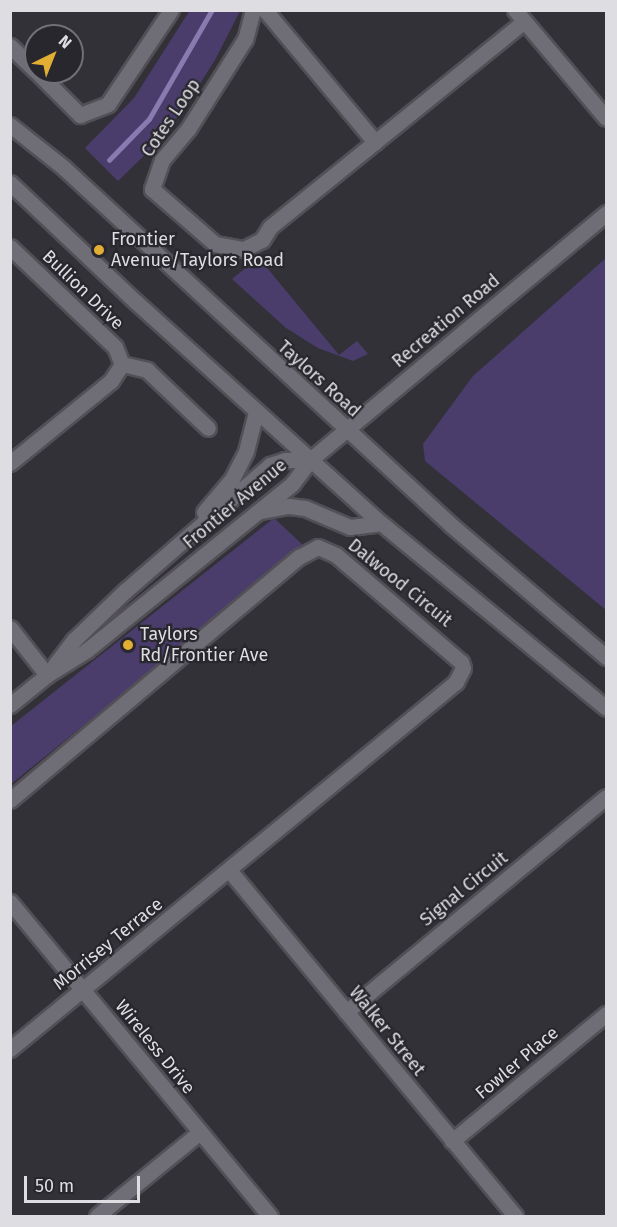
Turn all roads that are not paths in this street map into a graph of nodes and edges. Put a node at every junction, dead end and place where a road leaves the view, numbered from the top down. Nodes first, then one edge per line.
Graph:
1 (171, 10) edge
2 (253, 10) edge
3 (265, 10) edge
4 (519, 16) edge
5 (10, 46) edge
6 (24, 60) edge
7 (48, 84) edge
8 (606, 118) edge
9 (10, 126) edge
10 (375, 142) junction
11 (10, 183) edge
12 (606, 213) edge
13 (10, 247) edge
14 (122, 364) junction
15 (256, 412) junction
16 (208, 428) dead end
17 (346, 430) junction
18 (310, 460) junction
19 (10, 463) edge
20 (258, 511) junction
21 (381, 523) junction
22 (177, 544) junction
23 (10, 628) edge
24 (606, 657) edge
25 (47, 675) junction
26 (10, 705) edge
27 (606, 708) edge
28 (606, 797) edge
29 (10, 800) edge
30 (229, 870) junction
31 (10, 902) edge
32 (83, 990) junction
33 (346, 1011) junction
34 (606, 1014) edge
35 (10, 1049) edge
36 (200, 1132) junction
37 (452, 1142) junction
38 (97, 1216) edge
39 (270, 1216) edge
40 (515, 1216) edge

1 - 7 street
2 - 10 street, Cotes Loop
3 - 10 street
4 - 8 street
4 - 10 street, Cotes Loop
5 - 6 street
9 - 17 street, Taylors Road
11 - 15 street
12 - 17 street, Recreation Road
13 - 14 street, Bullion Drive
14 - 16 street
14 - 19 street
15 - 18 street
15 - 22 street
17 - 18 street, Recreation Road
17 - 24 street, Taylors Road
18 - 20 street, Frontier Avenue
18 - 21 street
18 - 22 street, Frontier Avenue
20 - 21 street
20 - 25 street, Frontier Avenue
21 - 27 street
22 - 25 street, Frontier Avenue
23 - 25 street
25 - 26 street, Frontier Avenue
28 - 33 street, Signal Circuit
29 - 30 street, Dalwood Circuit
30 - 32 street, Morrisey Terrace
30 - 33 street, Walker Street
31 - 32 street, Wireless Drive
32 - 35 street, Morrisey Terrace
32 - 36 street, Wireless Drive
33 - 37 street, Walker Street
34 - 37 street, Fowler Place
36 - 38 street
36 - 39 street, Wireless Drive
37 - 40 street, Walker Street

